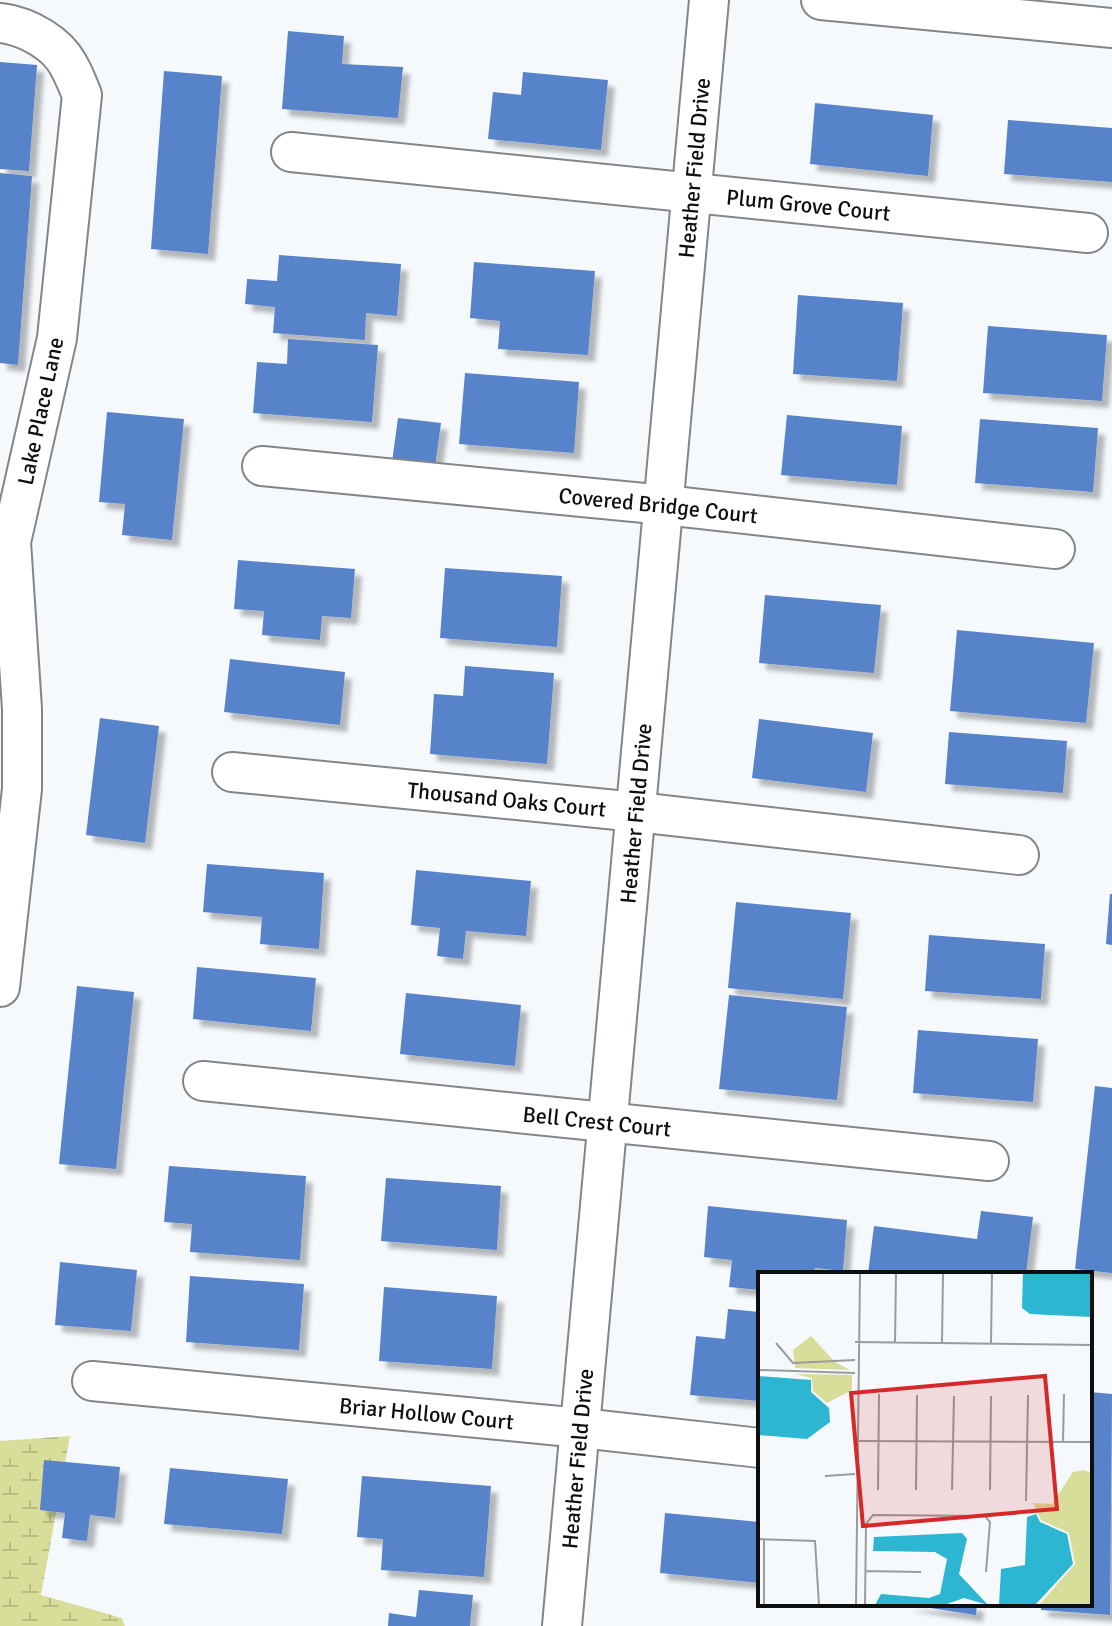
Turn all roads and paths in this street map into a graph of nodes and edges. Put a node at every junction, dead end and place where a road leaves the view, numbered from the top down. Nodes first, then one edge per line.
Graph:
1 (709, 0) edge
2 (821, 0) edge
3 (0, 23) edge
4 (1112, 28) edge
5 (291, 152) dead end
6 (693, 191) junction
7 (1088, 233) dead end
8 (262, 466) dead end
9 (665, 505) junction
10 (1055, 549) dead end
11 (232, 772) dead end
12 (637, 812) junction
13 (1019, 855) dead end
14 (0, 987) edge
15 (203, 1081) dead end
16 (609, 1121) junction
17 (989, 1161) dead end
18 (92, 1381) dead end
19 (581, 1428) junction
20 (758, 1448) edge
21 (562, 1626) edge

1 - 6 street, Heather Field Drive
2 - 4 street
3 - 14 street, Lake Place Lane
5 - 6 street, Plum Grove Court
6 - 7 street, Plum Grove Court
6 - 9 street, Heather Field Drive
8 - 9 street, Covered Bridge Court
9 - 10 street, Covered Bridge Court
9 - 12 street, Heather Field Drive
11 - 12 street, Thousand Oaks Court
12 - 13 street, Thousand Oaks Court
12 - 16 street, Heather Field Drive
15 - 16 street, Bell Crest Court
16 - 17 street, Bell Crest Court
16 - 19 street, Heather Field Drive
18 - 19 street, Briar Hollow Court
19 - 20 street, Briar Hollow Court
19 - 21 street, Heather Field Drive

